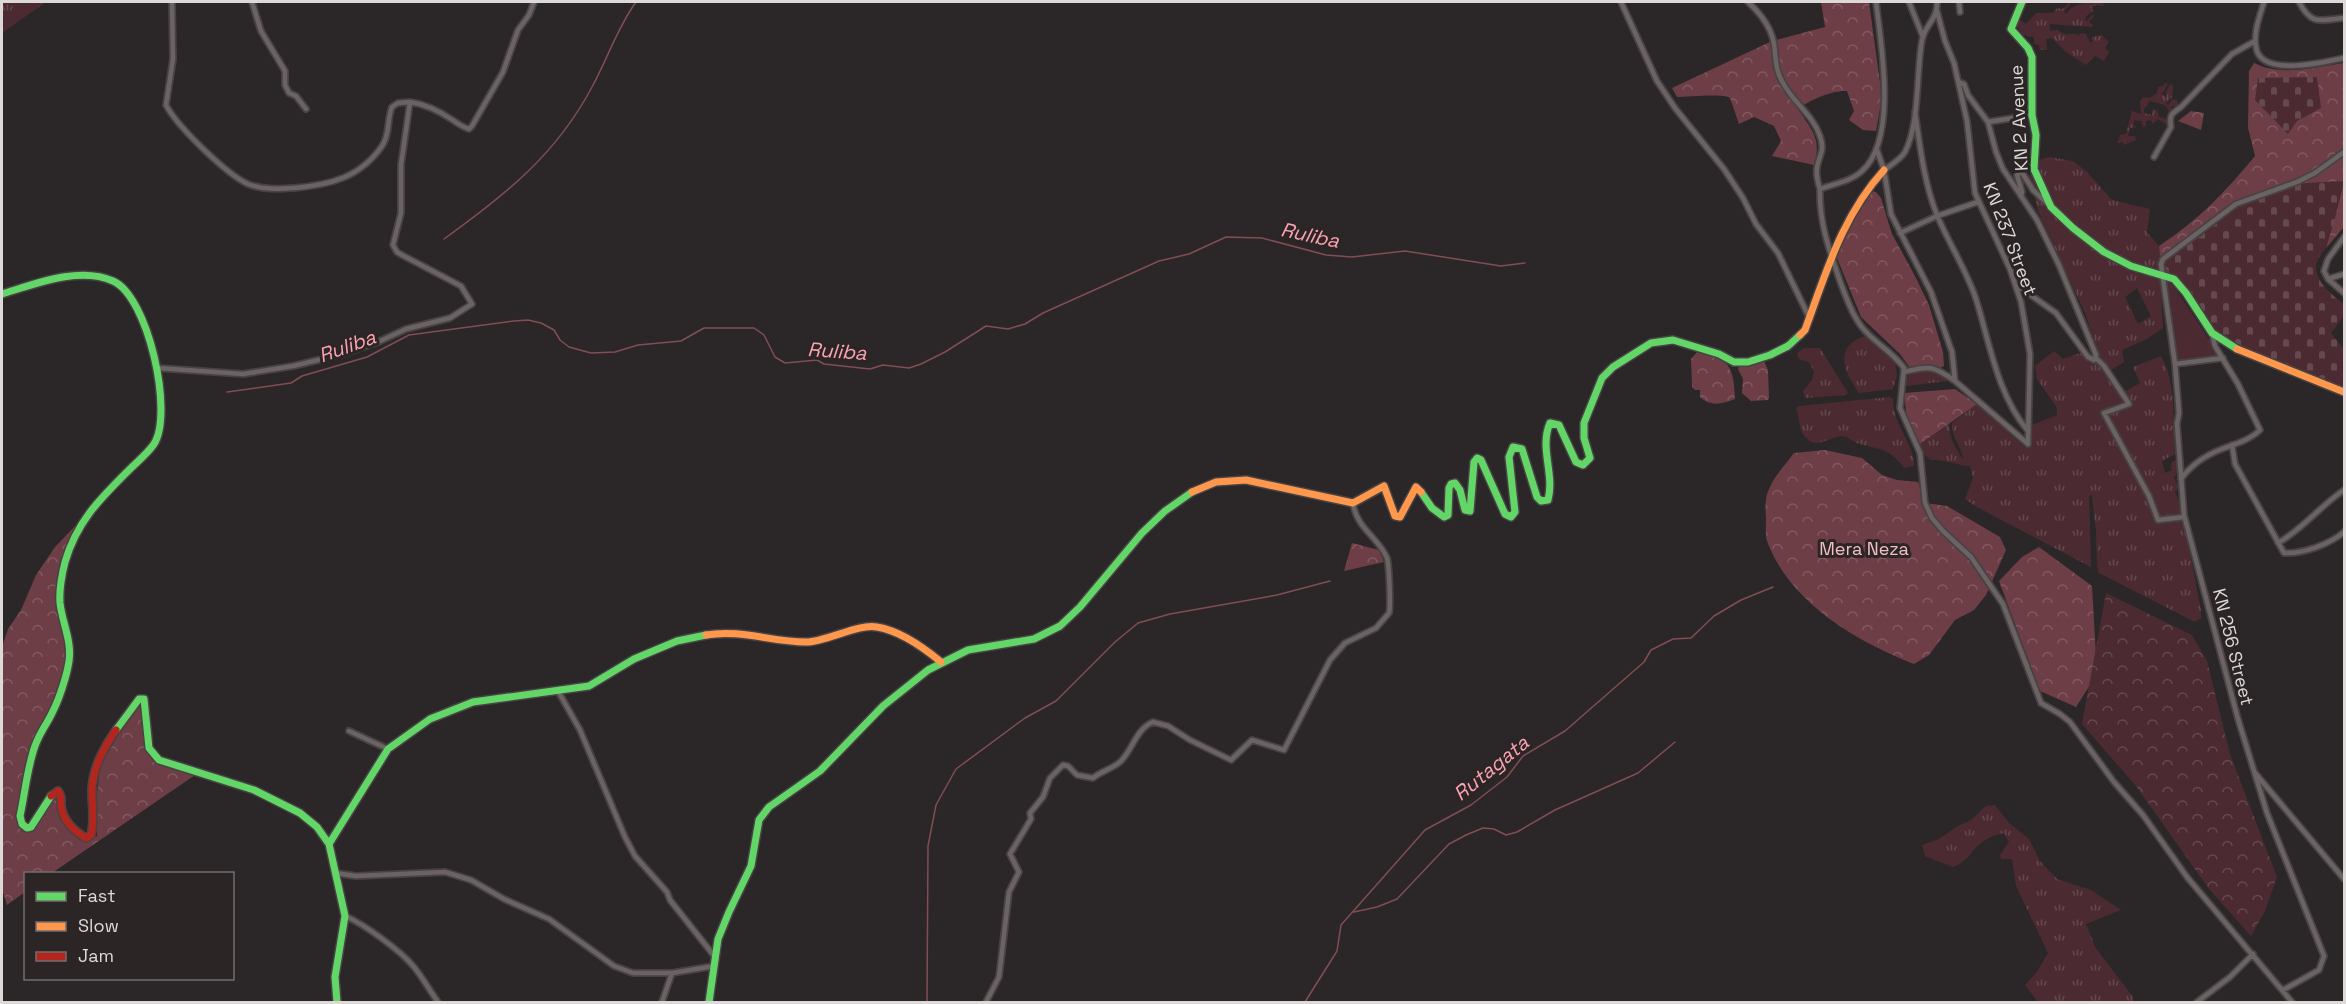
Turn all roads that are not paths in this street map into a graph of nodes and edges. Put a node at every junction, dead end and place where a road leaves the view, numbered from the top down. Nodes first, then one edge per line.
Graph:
1 (172, 2) edge
2 (252, 2) edge
3 (534, 2) edge
4 (1621, 2) edge
5 (1748, 2) edge
6 (1876, 2) edge
7 (1910, 2) edge
8 (1937, 2) edge
9 (1959, 2) edge
10 (2022, 2) edge
11 (2264, 2) edge
12 (2299, 2) edge
13 (1937, 11) junction
14 (1960, 12) dead end
15 (2344, 18) edge
16 (1923, 37) junction
17 (2255, 41) junction
18 (2344, 58) edge
19 (1959, 82) junction
20 (410, 102) junction
21 (306, 109) dead end
22 (1915, 111) junction
23 (2032, 115) junction
24 (1988, 122) junction
25 (1876, 150) junction
26 (2344, 152) edge
27 (2154, 157) dead end
28 (1884, 170) junction
29 (1820, 189) junction
30 (2021, 196) junction
31 (1978, 202) junction
32 (2051, 207) junction
33 (1937, 216) junction
34 (1900, 233) junction
35 (2344, 237) edge
36 (1830, 257) junction
37 (2344, 274) edge
38 (2162, 276) junction
39 (2328, 279) junction
40 (2015, 284) junction
41 (2344, 293) edge
42 (2, 294) edge
43 (1810, 319) junction
44 (2212, 333) junction
45 (2096, 358) junction
46 (2223, 358) junction
47 (2175, 364) junction
48 (158, 368) junction
49 (1904, 372) junction
50 (1955, 381) junction
51 (2344, 392) edge
52 (2028, 431) junction
53 (2232, 445) junction
54 (2181, 479) junction
55 (2344, 490) edge
56 (1353, 502) junction
57 (2184, 517) junction
58 (2344, 532) edge
59 (2278, 543) junction
60 (941, 662) junction
61 (558, 691) junction
62 (349, 731) dead end
63 (388, 749) junction
64 (2252, 768) junction
65 (329, 844) junction
66 (335, 873) junction
67 (2344, 879) edge
68 (345, 916) junction
69 (2253, 954) junction
70 (715, 957) junction
71 (714, 966) junction
72 (672, 973) junction
73 (2283, 990) junction
74 (337, 1002) edge
75 (438, 1002) edge
76 (662, 1002) edge
77 (709, 1002) edge
78 (986, 1002) edge
79 (2198, 1002) edge
80 (2292, 1002) edge

1 - 20 street
2 - 21 street
3 - 20 street
4 - 43 street
5 - 29 street
6 - 25 street
7 - 16 street
8 - 13 street
9 - 14 street
10 - 23 street, KN 2 Avenue
11 - 17 street
12 - 15 street
13 - 16 street
13 - 19 street, KN 237 Street
16 - 22 street
17 - 18 street
17 - 27 street
19 - 24 street
19 - 31 street, KN 237 Street
20 - 48 street
22 - 28 street
22 - 33 street
23 - 24 street
23 - 32 street, KN 2 Avenue
24 - 30 street
25 - 28 street
25 - 29 street
26 - 38 street
28 - 34 street
28 - 36 street
29 - 36 street
30 - 32 street
30 - 45 street
31 - 33 street
31 - 40 street, KN 237 Street
32 - 38 street, KN 2 Avenue
33 - 34 street
33 - 52 street
34 - 50 street
35 - 39 street
36 - 43 street
36 - 49 street
37 - 39 street
38 - 44 street, KN 2 Avenue
38 - 47 street, KN 256 Street
39 - 41 street
40 - 45 street
40 - 52 street, KN 237 Street
42 - 48 street
43 - 56 street
44 - 46 street
44 - 51 street, KN 2 Avenue
45 - 57 street
46 - 47 street
46 - 53 street
47 - 54 street, KN 256 Street
48 - 65 street
49 - 50 street
49 - 69 street
50 - 52 street, KN 237 Street
53 - 54 street
53 - 59 street
54 - 57 street, KN 256 Street
55 - 59 street
56 - 60 street
56 - 78 street
57 - 64 street, KN 256 Street
58 - 59 street
60 - 61 street
60 - 70 street
61 - 63 street
61 - 70 street
62 - 63 street
63 - 65 street
64 - 67 street
64 - 73 street, KN 256 Street
65 - 66 street
66 - 68 street
66 - 72 street
68 - 74 street
68 - 75 street
69 - 73 street
69 - 79 street
70 - 71 street
71 - 72 street
71 - 77 street
72 - 76 street
73 - 80 street

